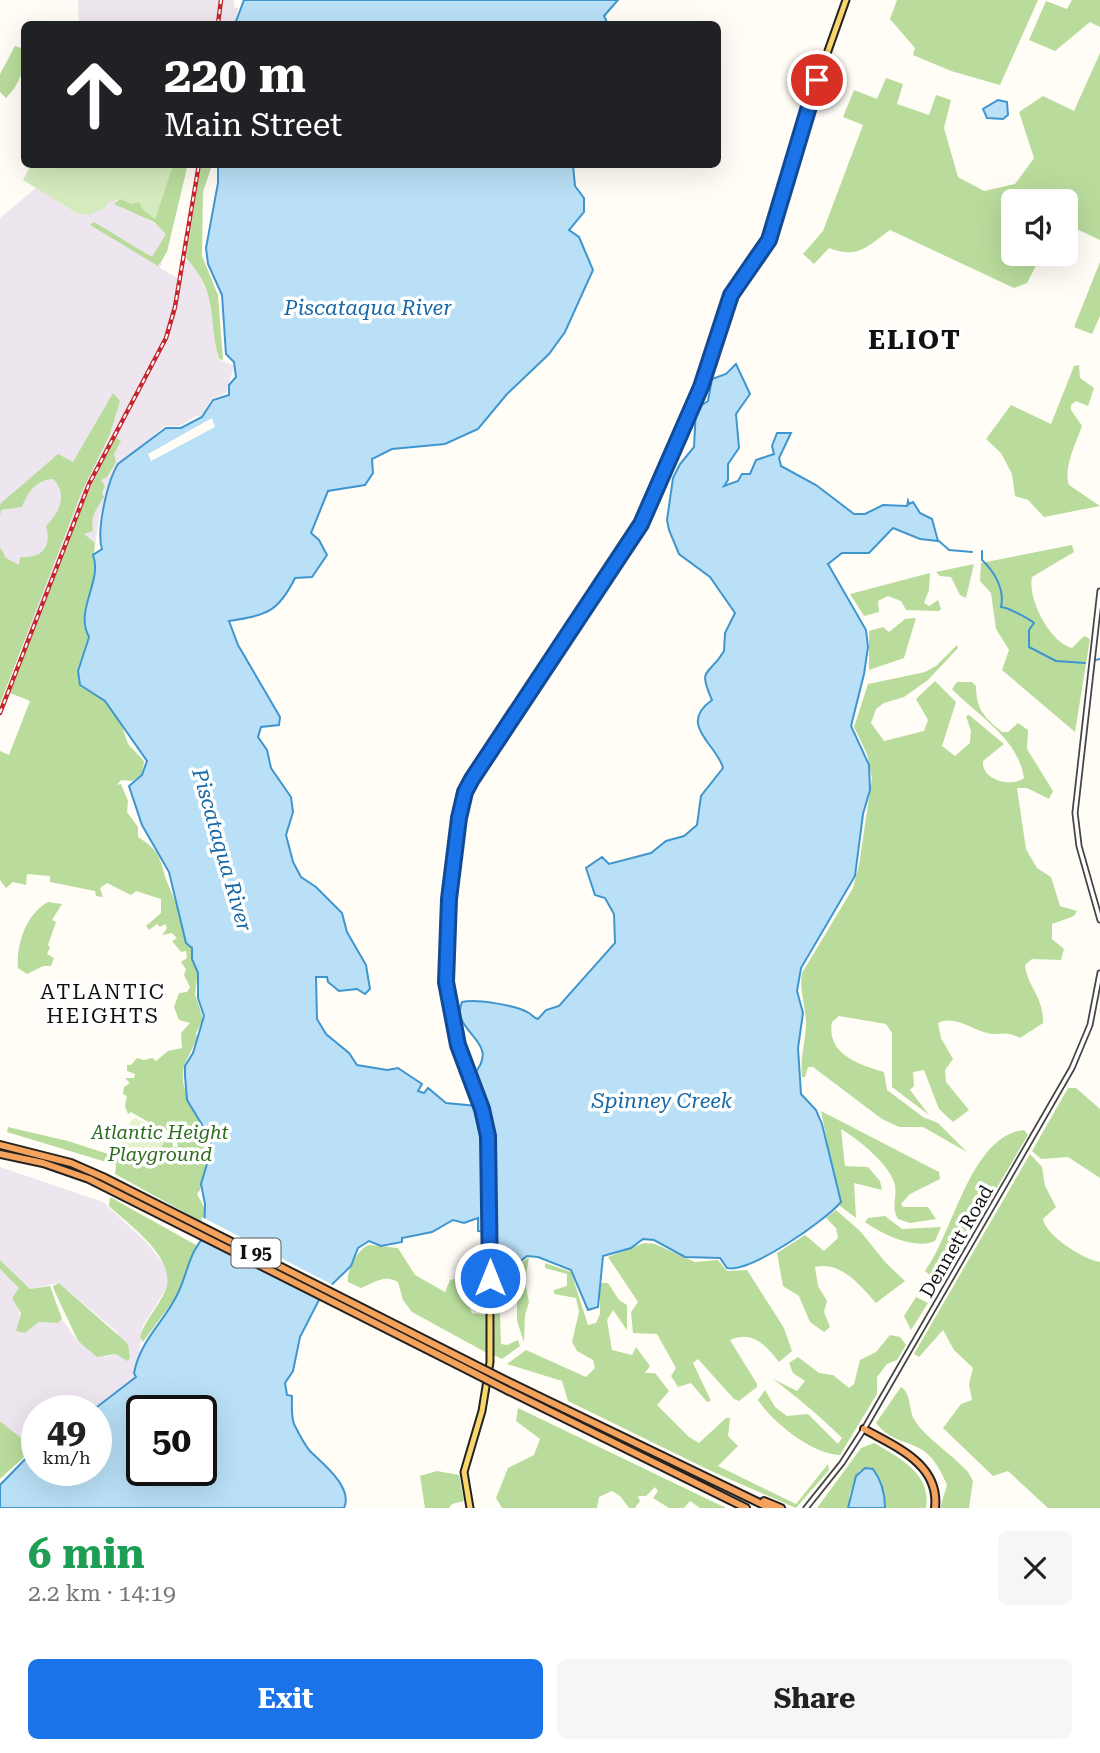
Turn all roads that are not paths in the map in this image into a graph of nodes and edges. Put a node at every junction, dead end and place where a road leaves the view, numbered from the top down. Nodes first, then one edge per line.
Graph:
1 (846, 0) edge
2 (1100, 592) edge
3 (1100, 920) edge
4 (1100, 973) edge
5 (0, 1146) edge
6 (0, 1154) edge
7 (864, 1429) junction
8 (729, 1488) junction
9 (470, 1508) edge
10 (746, 1508) edge
11 (770, 1508) edge
12 (781, 1508) edge
13 (806, 1508) edge
14 (935, 1508) edge

1 - 9 main road
2 - 3 street
4 - 7 street, Dennett Road
5 - 8 highway, I 95, bridge
6 - 10 highway, I 95, bridge
7 - 13 street, Dennett Road
7 - 14 highway
8 - 11 highway, I 95
8 - 12 highway

